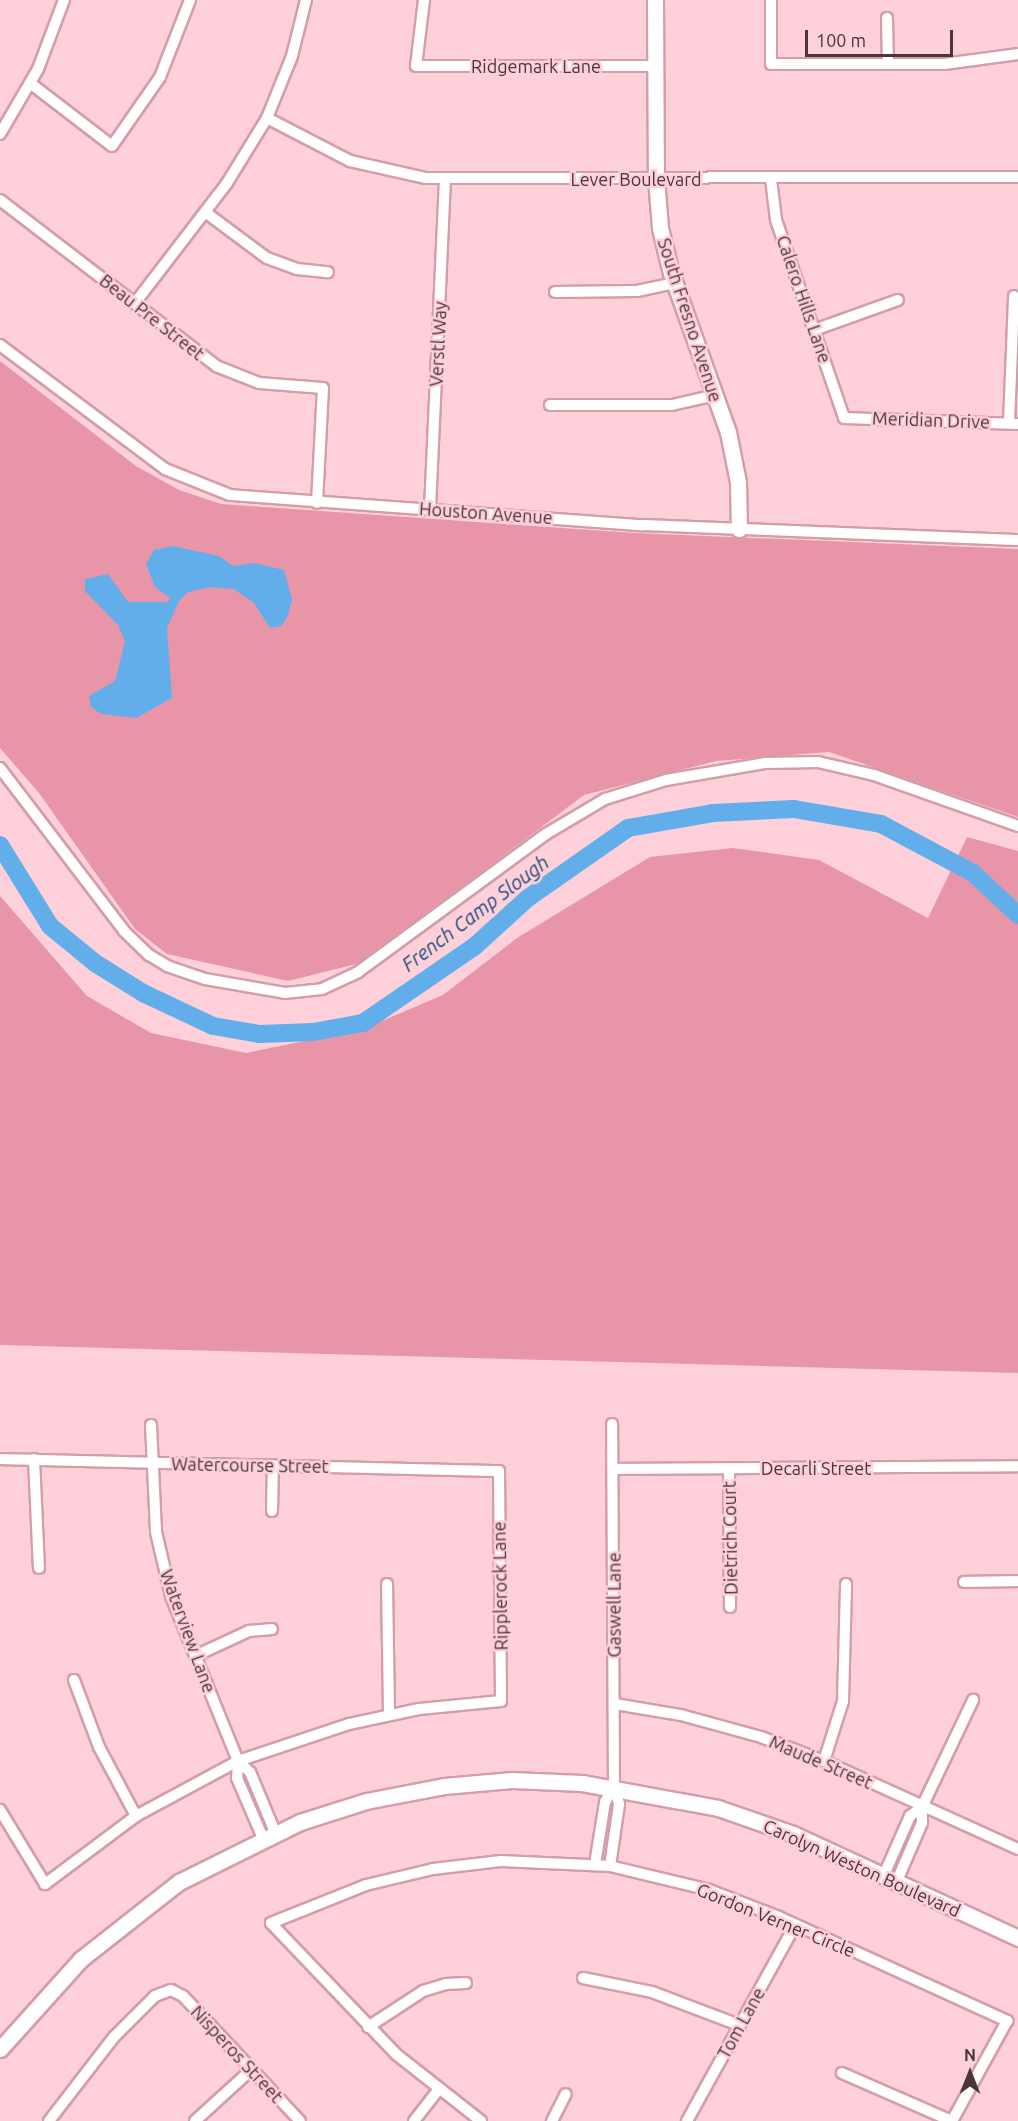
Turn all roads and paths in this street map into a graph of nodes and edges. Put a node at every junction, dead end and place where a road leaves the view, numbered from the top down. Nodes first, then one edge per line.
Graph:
1 (64, 0) edge
2 (190, 0) edge
3 (306, 0) edge
4 (424, 0) edge
5 (655, 0) edge
6 (771, 0) edge
7 (887, 18) dead end
8 (1018, 54) edge
9 (888, 64) junction
10 (656, 66) junction
11 (30, 83) junction
12 (267, 118) junction
13 (0, 134) edge
14 (1018, 177) edge
15 (445, 179) junction
16 (656, 179) junction
17 (771, 179) junction
18 (0, 200) edge
19 (205, 212) junction
20 (328, 272) dead end
21 (675, 283) junction
22 (555, 292) dead end
23 (1014, 296) dead end
24 (898, 300) dead end
25 (135, 303) junction
26 (814, 330) junction
27 (0, 345) edge
28 (715, 395) junction
29 (550, 405) dead end
30 (844, 418) joint
31 (1013, 424) edge
32 (317, 503) junction
33 (430, 509) junction
34 (739, 529) junction
35 (1018, 540) edge
36 (0, 768) edge
37 (1018, 826) edge
38 (612, 1424) dead end
39 (152, 1425) dead end
40 (0, 1459) edge
41 (34, 1460) junction
42 (152, 1462) junction
43 (273, 1465) junction
44 (1018, 1466) edge
45 (729, 1468) junction
46 (614, 1469) junction
47 (499, 1471) joint
48 (272, 1511) dead end
49 (39, 1568) dead end
50 (1018, 1581) edge
51 (964, 1582) dead end
52 (387, 1584) dead end
53 (846, 1584) dead end
54 (730, 1607) dead end
55 (272, 1629) dead end
56 (195, 1656) junction
57 (74, 1680) dead end
58 (973, 1700) dead end
59 (615, 1704) junction
60 (389, 1715) junction
61 (238, 1761) junction
62 (824, 1761) junction
63 (614, 1786) junction
64 (922, 1807) junction
65 (0, 1810) edge
66 (136, 1816) junction
67 (269, 1835) junction
68 (1018, 1849) edge
69 (595, 1864) junction
70 (610, 1866) junction
71 (890, 1880) junction
72 (795, 1925) junction
73 (1018, 1938) edge
74 (583, 1978) dead end
75 (466, 1983) dead end
76 (740, 2025) junction
77 (368, 2027) junction
78 (0, 2049) edge
79 (252, 2069) junction
80 (843, 2073) dead end
81 (438, 2090) junction
82 (566, 2094) dead end
83 (49, 2121) edge
84 (195, 2121) edge
85 (300, 2121) edge
86 (414, 2121) edge
87 (481, 2121) edge
88 (552, 2121) edge
89 (687, 2121) edge
90 (952, 2121) edge

1 - 11 street
2 - 11 street
3 - 12 street
4 - 10 street, Ridgemark Lane
5 - 10 street, South Fresno Avenue
6 - 9 street
7 - 9 street
8 - 9 street
10 - 16 street, South Fresno Avenue
11 - 13 street
12 - 15 street, Lever Boulevard
12 - 19 street
14 - 17 street, Lever Boulevard
15 - 16 street, Lever Boulevard
15 - 33 street, Verstl Way
16 - 17 street, Lever Boulevard
16 - 21 street, South Fresno Avenue
17 - 26 street, Calero Hills Lane
18 - 25 street, Beau Pre Street
19 - 20 street
19 - 25 street
21 - 22 street
21 - 28 street, South Fresno Avenue
23 - 31 street
24 - 26 street
25 - 32 street, Beau Pre Street
26 - 30 street, Calero Hills Lane
27 - 32 street, Houston Avenue
28 - 29 street
28 - 34 street, South Fresno Avenue
30 - 31 street, Meridian Drive
32 - 33 street, Houston Avenue
33 - 34 street, Houston Avenue
34 - 35 street, Houston Avenue
36 - 37 street
38 - 46 street, Gaswell Lane
39 - 42 street, Waterview Lane
40 - 41 street, Watercourse Street
41 - 42 street, Watercourse Street
41 - 49 street
42 - 43 street, Watercourse Street
42 - 56 street, Waterview Lane
43 - 47 street, Watercourse Street
43 - 48 street
44 - 45 street, Decarli Street
45 - 46 street, Decarli Street
45 - 54 street, Dietrich Court
46 - 59 street, Gaswell Lane
47 - 60 street, Ripplerock Lane
50 - 51 street
52 - 60 street
53 - 62 street
55 - 56 street
56 - 61 street, Waterview Lane
57 - 66 street
58 - 64 street
59 - 62 street, Maude Street
59 - 63 street, Gaswell Lane
60 - 61 street
61 - 66 street
61 - 67 street, Waterview Lane
62 - 64 street, Maude Street
63 - 67 street, Carolyn Weston Boulevard
63 - 69 street, Gaswell Lane
63 - 70 street, Gaswell Lane
63 - 71 street, Carolyn Weston Boulevard
64 - 68 street, Maude Street
64 - 71 street
65 - 66 street
67 - 78 street, Carolyn Weston Boulevard
69 - 70 street, Gordon Verner Circle
69 - 77 street, Gordon Verner Circle
70 - 72 street, Gordon Verner Circle
71 - 73 street, Carolyn Weston Boulevard
72 - 76 street, Tom Lane
72 - 90 street, Gordon Verner Circle
74 - 76 street
75 - 77 street
76 - 89 street, Tom Lane
77 - 81 street, Gordon Verner Circle
79 - 83 street, Nisperos Street
79 - 84 street
79 - 85 street, Nisperos Street
80 - 90 street
81 - 86 street
81 - 87 street, Gordon Verner Circle
82 - 88 street

